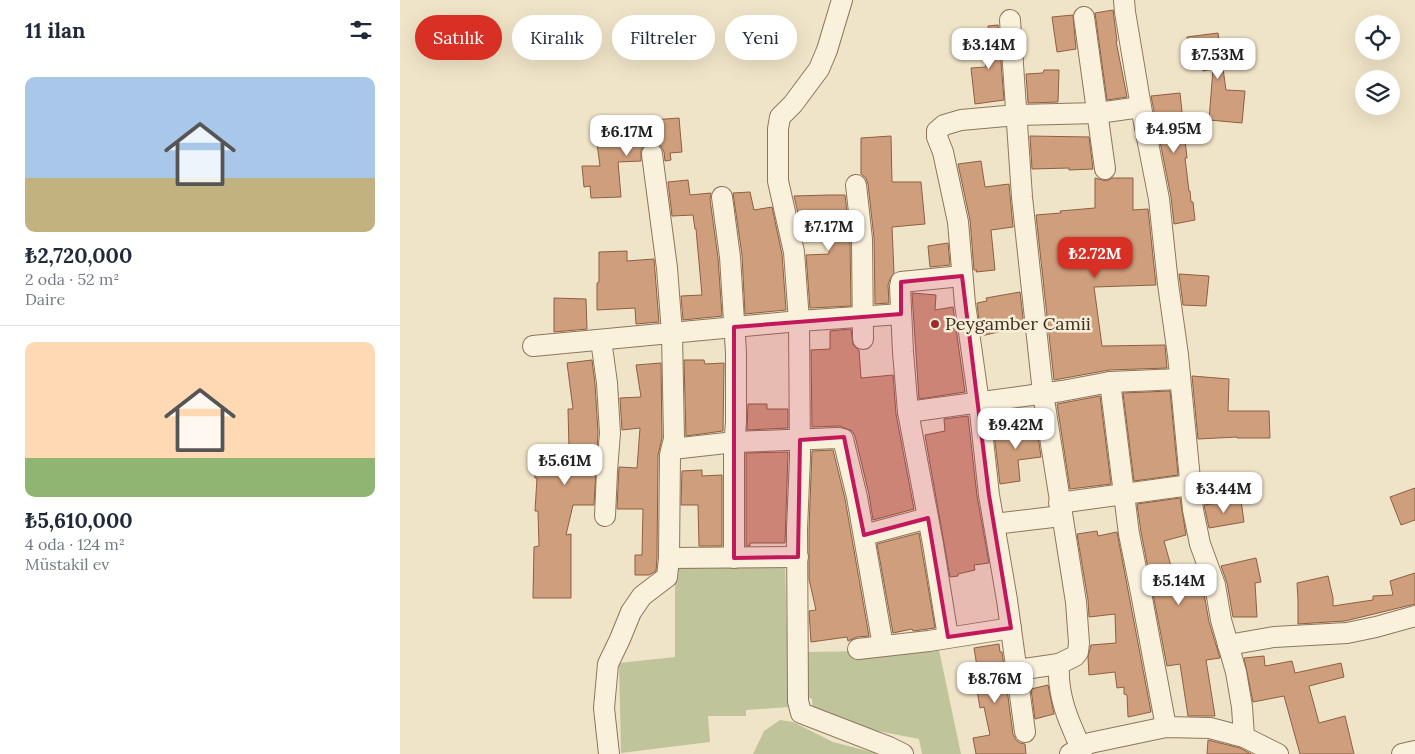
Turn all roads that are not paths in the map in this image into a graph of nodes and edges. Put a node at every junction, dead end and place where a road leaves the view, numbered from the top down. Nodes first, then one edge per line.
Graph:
1 (842, 0) edge
2 (1124, 0) edge
3 (1084, 17) dead end
4 (1010, 20) dead end
5 (1141, 107) junction
6 (1098, 113) junction
7 (1017, 115) junction
8 (652, 154) dead end
9 (1105, 169) dead end
10 (856, 184) dead end
11 (722, 197) dead end
12 (962, 276) junction
13 (901, 314) junction
14 (863, 315) junction
15 (799, 321) junction
16 (734, 327) junction
17 (672, 333) junction
18 (863, 339) dead end
19 (601, 340) junction
20 (533, 346) dead end
21 (1180, 379) junction
22 (1110, 382) junction
23 (1042, 394) junction
24 (979, 403) junction
25 (908, 412) junction
26 (800, 440) junction
27 (735, 442) junction
28 (672, 449) junction
29 (1190, 485) junction
30 (1123, 493) junction
31 (1060, 509) junction
32 (605, 516) dead end
33 (928, 518) junction
34 (994, 524) junction
35 (864, 535) junction
36 (798, 557) junction
37 (669, 558) junction
38 (734, 558) junction
39 (1415, 616) edge
40 (1011, 628) junction
41 (948, 638) junction
42 (883, 646) junction
43 (1228, 646) junction
44 (858, 649) dead end
45 (1059, 664) junction
46 (1017, 670) junction
47 (1166, 727) junction
48 (1025, 732) dead end
49 (1244, 737) junction
50 (1076, 751) edge
51 (1415, 751) edge
52 (610, 754) edge
53 (903, 754) edge
54 (1278, 754) edge
55 (1402, 754) edge

1 - 15 street
2 - 5 street
3 - 6 street
4 - 7 street
5 - 6 street
5 - 21 street
6 - 7 street
6 - 9 street
7 - 12 street
7 - 23 street
8 - 17 street
10 - 14 street
11 - 16 street
12 - 13 street
12 - 24 street
13 - 14 street
13 - 25 street
14 - 15 street
14 - 18 street
15 - 16 street
15 - 26 street
16 - 17 street
16 - 27 street
17 - 19 street
17 - 28 street
19 - 20 street
19 - 32 street
21 - 22 street
21 - 29 street
22 - 23 street
22 - 30 street
23 - 24 street
23 - 31 street
24 - 25 street
24 - 34 street
25 - 33 street
26 - 27 street
26 - 35 street
26 - 36 street
27 - 28 street
27 - 38 street
28 - 37 street
29 - 30 street
29 - 43 street
30 - 31 street
30 - 47 street
31 - 34 street
31 - 45 street
33 - 35 street
33 - 41 street
34 - 40 street
35 - 42 street
36 - 38 street
36 - 53 street
37 - 38 street
37 - 52 street
39 - 43 street
40 - 41 street
40 - 46 street
41 - 42 street
42 - 44 street
43 - 49 street
45 - 46 street
45 - 50 street
46 - 48 street
47 - 49 street
47 - 50 street
49 - 54 street
51 - 55 street

